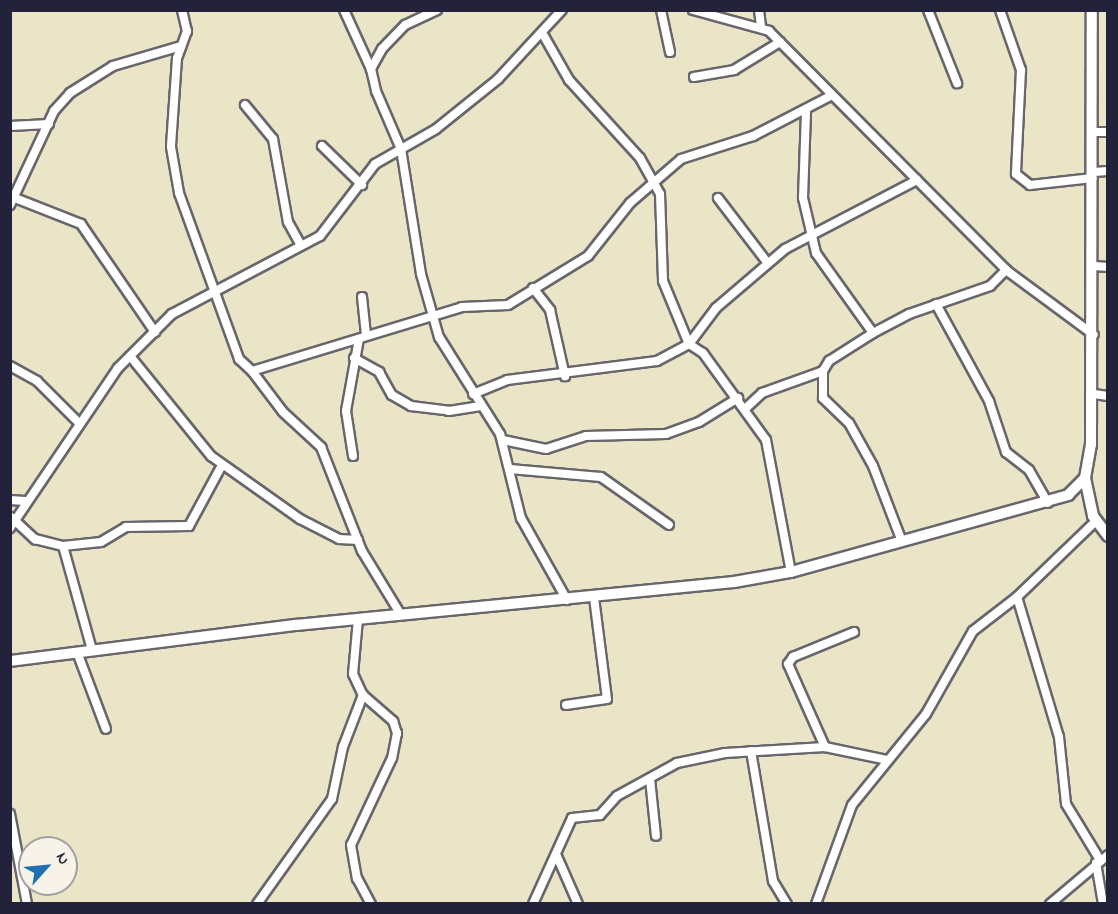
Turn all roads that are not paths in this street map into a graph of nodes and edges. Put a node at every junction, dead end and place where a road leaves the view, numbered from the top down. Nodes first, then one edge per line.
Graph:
1 (182, 10) edge
2 (344, 10) edge
3 (437, 10) edge
4 (562, 10) edge
5 (661, 10) edge
6 (693, 10) edge
7 (759, 10) edge
8 (928, 10) edge
9 (1000, 10) edge
10 (1092, 10) edge
11 (761, 26) junction
12 (544, 36) junction
13 (780, 42) junction
14 (181, 46) junction
15 (670, 52) dead end
16 (371, 69) junction
17 (694, 77) dead end
18 (957, 83) dead end
19 (832, 95) junction
20 (245, 105) dead end
21 (806, 110) junction
22 (49, 124) junction
23 (10, 126) edge
24 (1092, 132) junction
25 (1107, 132) edge
26 (322, 146) dead end
27 (401, 149) junction
28 (1107, 171) edge
29 (1094, 175) junction
30 (917, 180) junction
31 (654, 183) junction
32 (362, 185) junction
33 (718, 198) dead end
34 (13, 202) edge
35 (812, 236) junction
36 (301, 245) junction
37 (767, 262) junction
38 (1094, 266) junction
39 (1107, 267) edge
40 (1006, 270) junction
41 (533, 288) junction
42 (217, 289) junction
43 (362, 297) dead end
44 (936, 304) junction
45 (432, 315) junction
46 (154, 332) junction
47 (873, 333) junction
48 (1094, 335) junction
49 (363, 337) junction
50 (689, 344) junction
51 (130, 356) junction
52 (354, 358) junction
53 (10, 366) edge
54 (252, 371) junction
55 (824, 371) junction
56 (565, 376) junction
57 (472, 394) junction
58 (1094, 394) junction
59 (1107, 396) edge
60 (738, 398) junction
61 (481, 406) junction
62 (746, 408) junction
63 (78, 422) junction
64 (503, 441) junction
65 (353, 456) dead end
66 (222, 465) junction
67 (510, 469) junction
68 (1085, 478) junction
69 (10, 500) edge
70 (25, 501) junction
71 (1048, 503) junction
72 (1095, 521) junction
73 (12, 522) edge
74 (669, 525) dead end
75 (1107, 536) edge
76 (901, 539) junction
77 (358, 540) junction
78 (63, 546) junction
79 (791, 572) junction
80 (594, 597) junction
81 (1017, 597) junction
82 (567, 600) junction
83 (401, 615) junction
84 (358, 619) junction
85 (854, 632) dead end
86 (92, 650) junction
87 (77, 652) junction
88 (10, 660) edge
89 (363, 695) junction
90 (566, 705) dead end
91 (106, 729) dead end
92 (825, 747) junction
93 (751, 751) junction
94 (887, 760) junction
95 (650, 778) junction
96 (10, 814) edge
97 (656, 836) dead end
98 (556, 854) junction
99 (1101, 859) edge
100 (27, 903) edge
101 (257, 903) edge
102 (371, 903) edge
103 (533, 903) edge
104 (578, 903) edge
105 (787, 903) edge
106 (816, 903) edge
107 (1050, 903) edge
108 (1103, 903) edge

1 - 14 street
2 - 16 street
3 - 16 street
4 - 12 street
5 - 15 street
6 - 11 street
7 - 11 street
8 - 18 street
9 - 29 street
10 - 24 main road
11 - 13 street
12 - 27 street
12 - 31 street
13 - 17 street
13 - 19 street
14 - 22 street
14 - 42 street
16 - 27 street
19 - 21 street
19 - 30 street
20 - 36 street
21 - 31 street
21 - 35 street
22 - 23 street
22 - 34 street
24 - 25 street
24 - 29 main road
26 - 32 street
27 - 32 street
27 - 45 street
28 - 29 street
29 - 38 main road
30 - 35 street
30 - 40 street
31 - 41 street
31 - 50 street
32 - 36 street
33 - 37 street
34 - 46 street
35 - 37 street
35 - 47 street
36 - 42 street
37 - 50 street
38 - 39 street
38 - 48 main road
40 - 44 street
40 - 48 street
41 - 45 street
41 - 56 street
42 - 46 street
42 - 54 street
43 - 49 street
44 - 47 street
44 - 71 street
45 - 49 street
45 - 57 street
46 - 51 street
47 - 55 street
48 - 58 main road
49 - 52 street
49 - 54 street
50 - 56 street
50 - 60 street
51 - 63 street
51 - 66 street
52 - 61 street
52 - 65 street
53 - 63 street
54 - 77 street
55 - 62 street
55 - 76 street
56 - 57 street
57 - 61 street
58 - 59 street
58 - 68 main road
60 - 62 street
60 - 64 street
61 - 64 street
62 - 79 street
63 - 70 street
64 - 67 street
66 - 77 street
66 - 78 street
67 - 74 street
67 - 82 street
68 - 71 main road
68 - 72 main road
69 - 70 street
70 - 73 street
71 - 76 main road
72 - 75 main road
72 - 81 street
73 - 78 street
76 - 79 main road
77 - 83 street
78 - 86 street
79 - 80 main road
80 - 82 main road
80 - 90 street
81 - 94 street
81 - 99 street
82 - 83 main road
83 - 84 main road
84 - 86 main road
84 - 89 street
85 - 92 street
86 - 87 main road
87 - 88 main road
87 - 91 street
89 - 101 street
89 - 102 street
92 - 93 street
92 - 94 street
93 - 95 street
93 - 105 street
94 - 106 street
95 - 97 street
95 - 98 street
96 - 100 street
98 - 103 street
98 - 104 street
99 - 107 street
99 - 108 street

